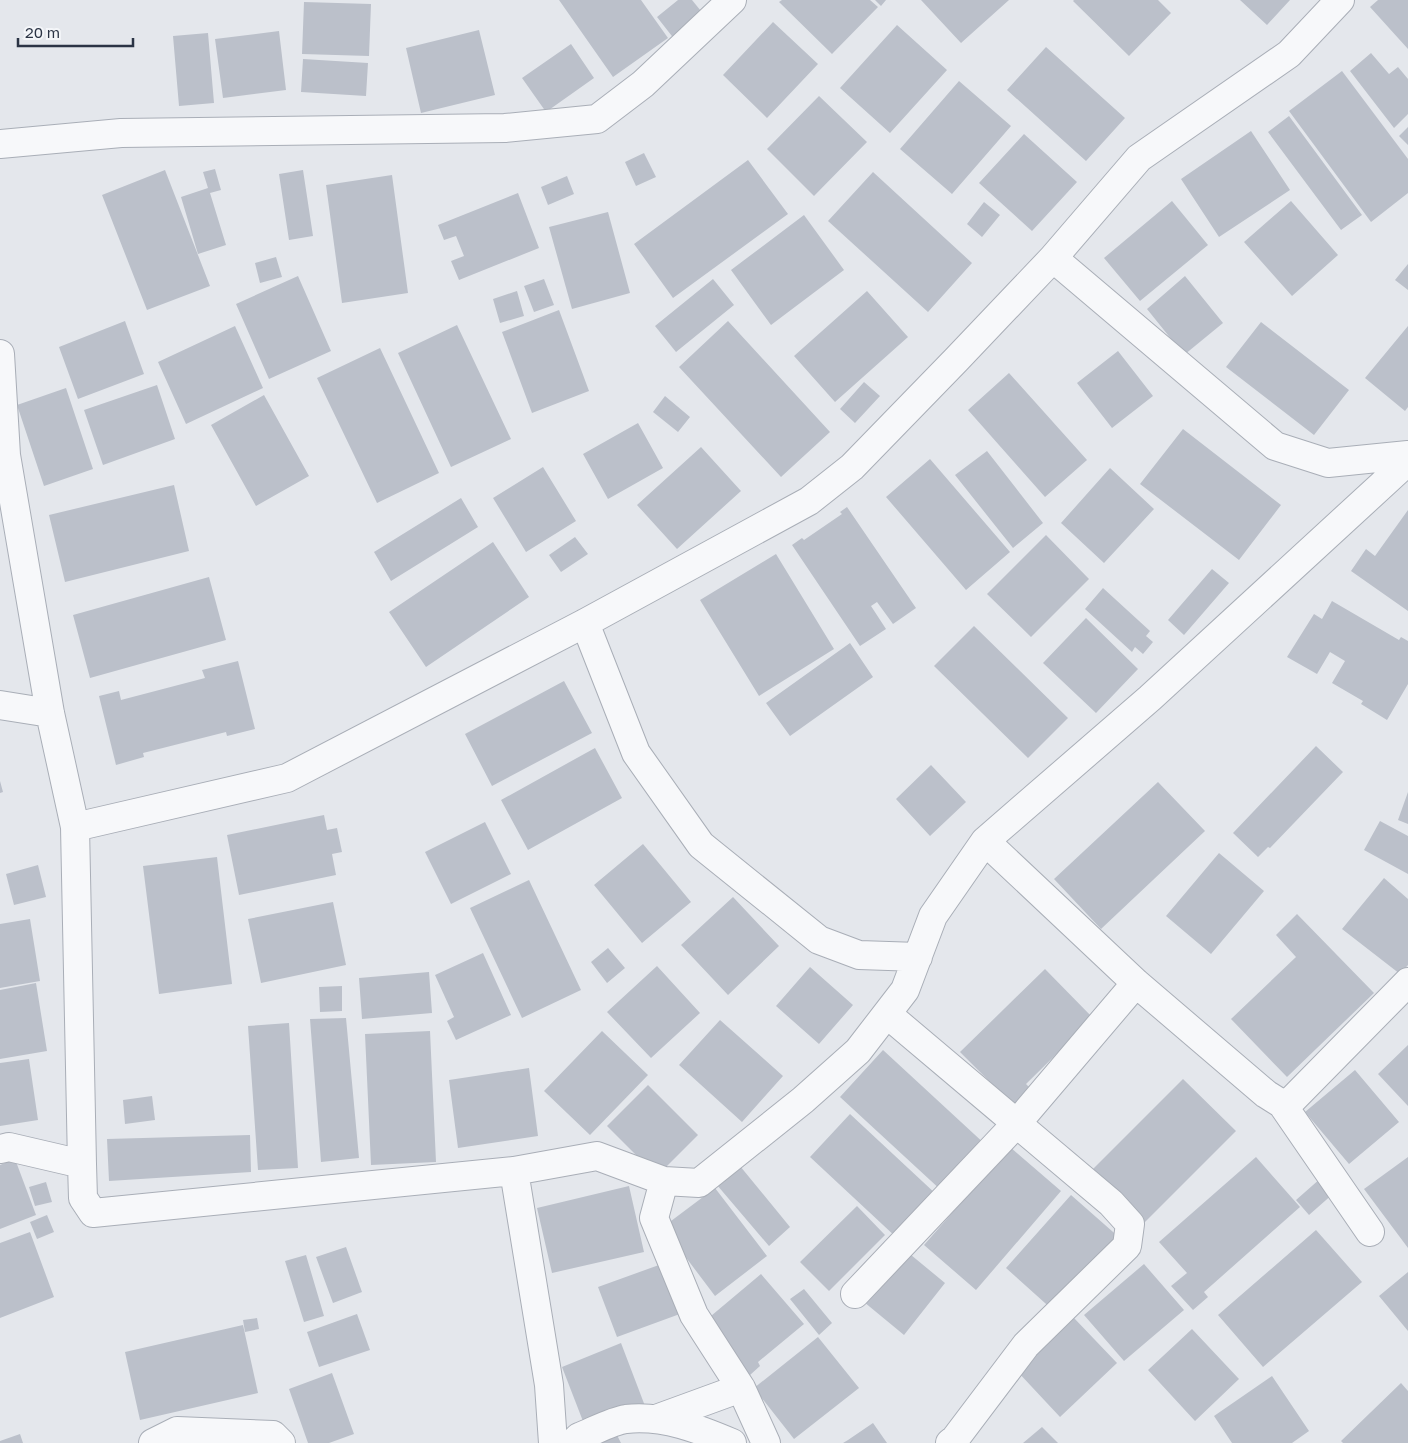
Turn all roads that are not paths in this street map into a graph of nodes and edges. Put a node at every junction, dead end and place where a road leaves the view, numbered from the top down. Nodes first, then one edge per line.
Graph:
1 (732, 0) edge
2 (1340, 0) edge
3 (0, 144) edge
4 (1053, 258) junction
5 (0, 354) edge
6 (1408, 456) edge
7 (1408, 461) edge
8 (585, 623) junction
9 (0, 705) edge
10 (50, 713) junction
11 (75, 826) junction
12 (985, 841) junction
13 (918, 957) junction
14 (1408, 982) edge
15 (1136, 983) junction
16 (887, 1014) junction
17 (1282, 1104) junction
18 (1017, 1123) junction
19 (0, 1149) edge
20 (82, 1164) junction
21 (514, 1171) junction
22 (664, 1181) junction
23 (1370, 1232) dead end
24 (854, 1294) dead end
25 (741, 1388) junction
26 (654, 1420) junction
27 (153, 1443) edge
28 (282, 1443) edge
29 (553, 1443) edge
30 (574, 1443) edge
31 (732, 1443) edge
32 (766, 1443) edge
33 (950, 1443) edge

1 - 3 street
2 - 4 street
4 - 6 street
4 - 8 street
5 - 10 street
7 - 12 street
8 - 11 street
8 - 13 street
9 - 10 street
10 - 11 street
11 - 20 street
12 - 13 street
12 - 15 street
13 - 16 street
14 - 17 street
15 - 17 street
15 - 18 street
16 - 18 street
16 - 22 street
17 - 23 street
18 - 24 street
18 - 33 street
19 - 20 street
20 - 21 street
21 - 22 street
21 - 29 street
22 - 25 street
25 - 26 street
25 - 32 street
26 - 30 street
26 - 31 street
27 - 28 street

